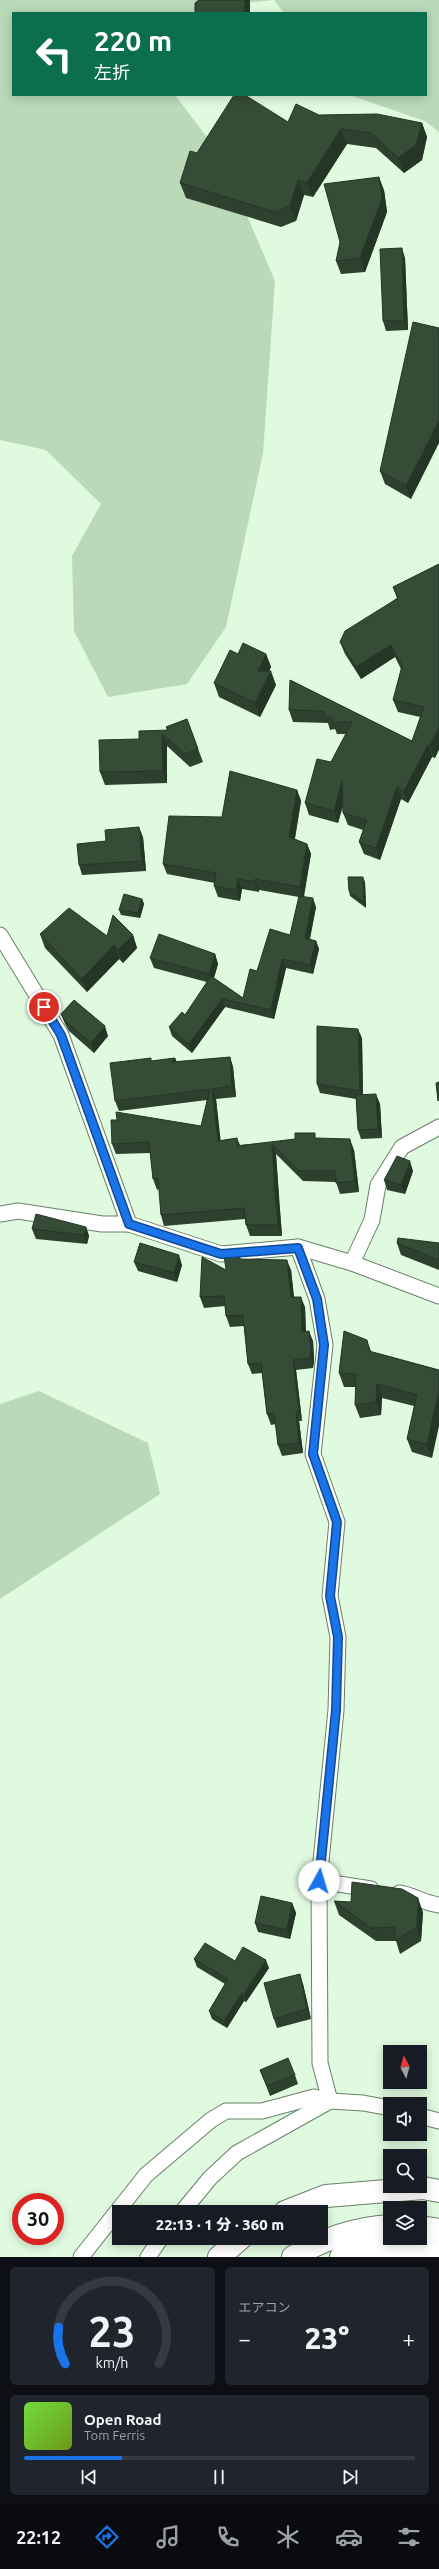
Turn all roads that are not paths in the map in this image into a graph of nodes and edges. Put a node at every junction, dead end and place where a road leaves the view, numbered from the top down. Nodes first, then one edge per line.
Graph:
1 (0, 935) edge
2 (439, 1127) edge
3 (0, 1214) edge
4 (129, 1224) junction
5 (298, 1248) junction
6 (352, 1264) junction
7 (439, 1296) edge
8 (319, 1881) junction
9 (439, 1905) edge
10 (330, 2101) junction
11 (383, 2107) edge
12 (427, 2118) edge
13 (439, 2121) edge
14 (439, 2191) edge
15 (188, 2205) edge
16 (303, 2205) edge
17 (383, 2227) edge
18 (427, 2228) edge
19 (439, 2230) edge
20 (156, 2245) edge
21 (233, 2245) edge
22 (439, 2252) edge
23 (81, 2257) edge
24 (148, 2257) edge
25 (219, 2257) edge
26 (293, 2257) edge
27 (341, 2257) edge

1 - 4 street
2 - 6 street
3 - 4 street
4 - 5 street
5 - 6 street
5 - 8 street
6 - 7 street
8 - 9 street
8 - 10 street
10 - 11 street
10 - 15 street
10 - 23 street
12 - 13 street
14 - 16 main road
17 - 26 main road
18 - 19 main road
20 - 24 street
21 - 25 main road
22 - 27 main road

